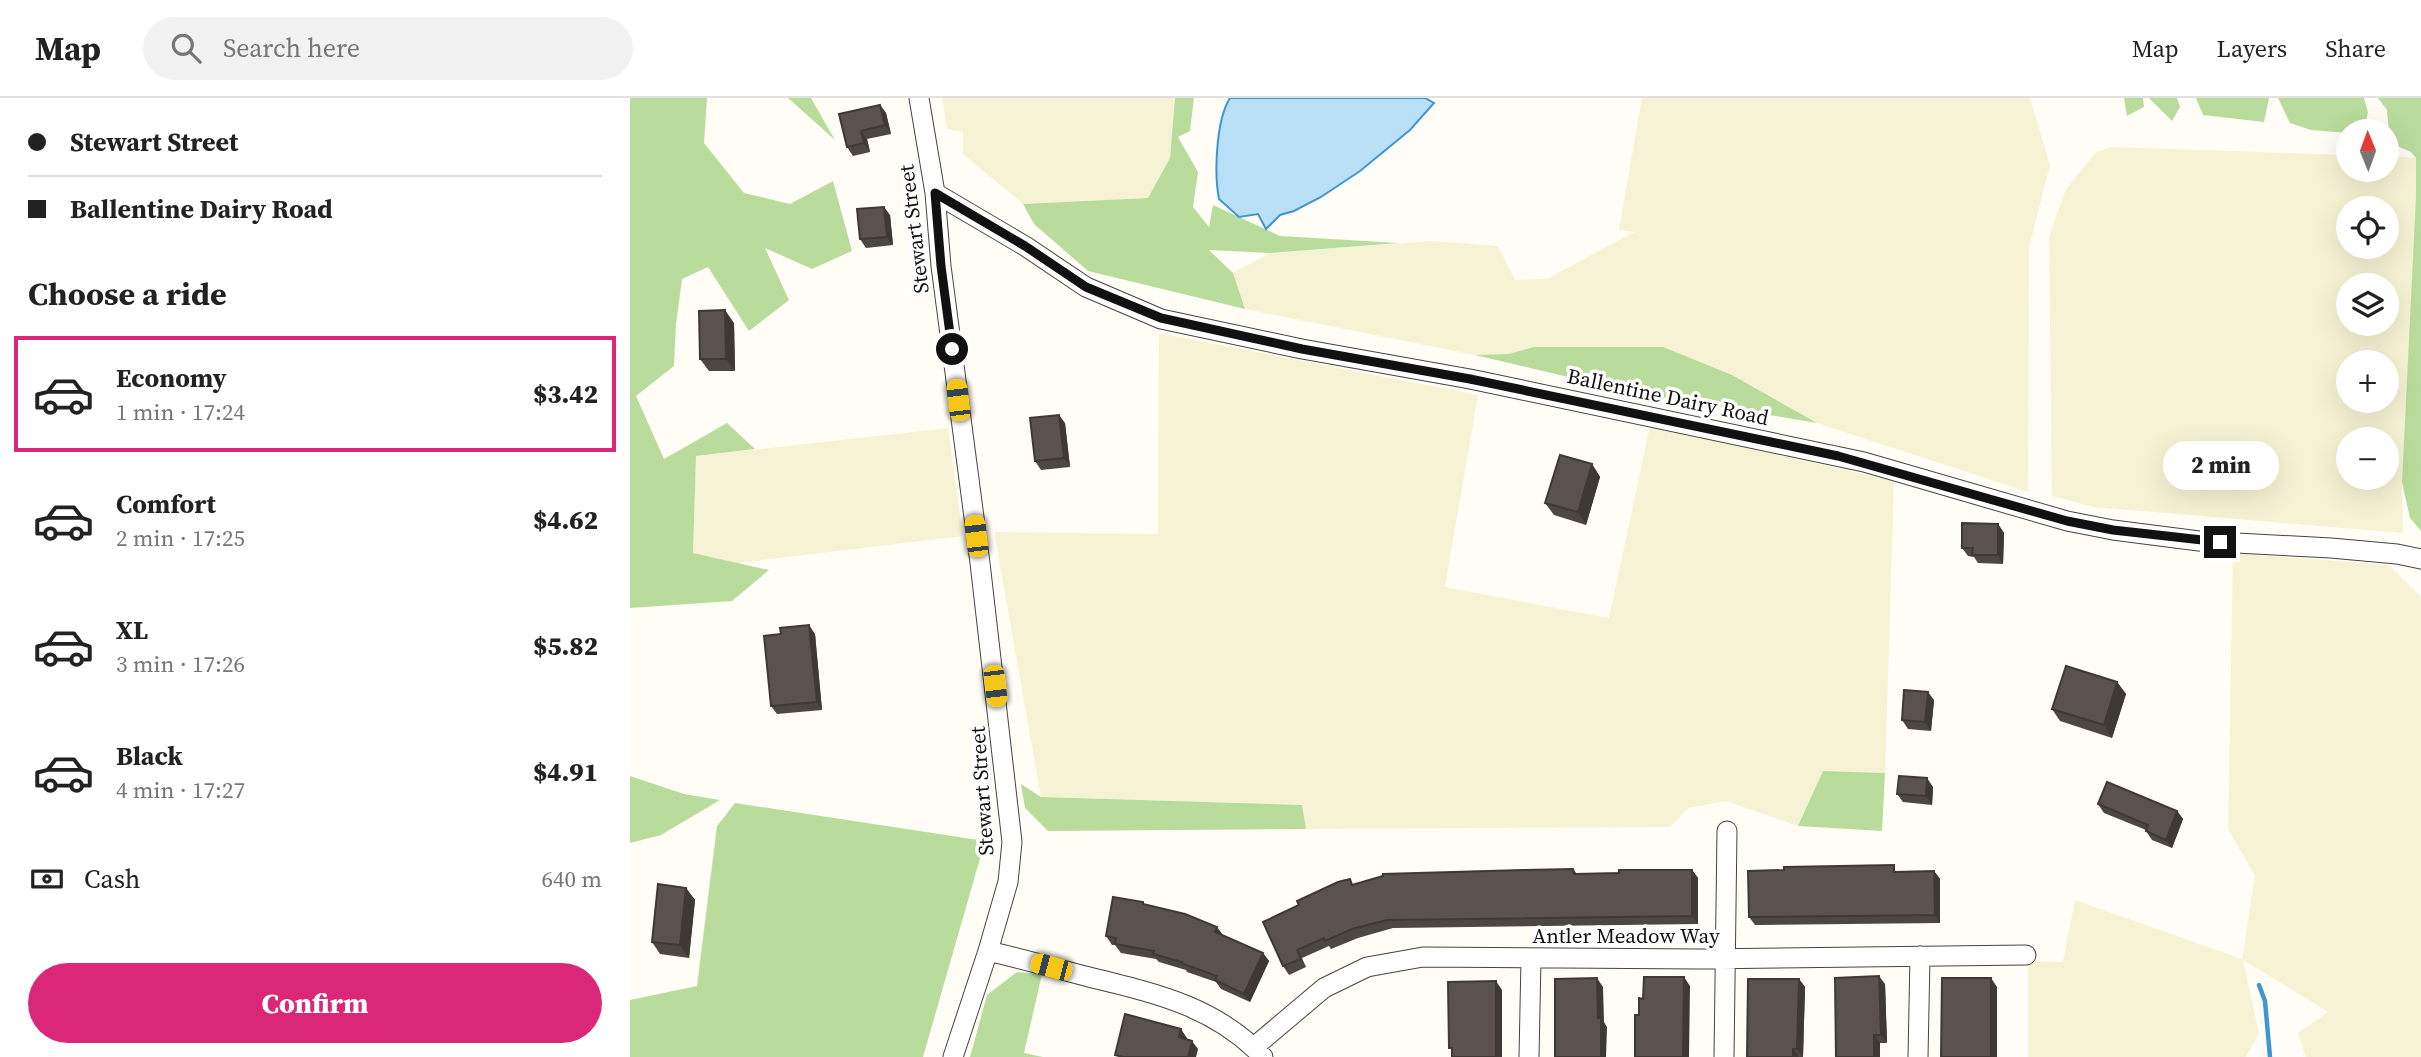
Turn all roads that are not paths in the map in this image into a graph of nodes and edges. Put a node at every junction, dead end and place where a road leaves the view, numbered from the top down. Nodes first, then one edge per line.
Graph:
1 (919, 98) edge
2 (935, 193) junction
3 (2421, 559) edge
4 (1727, 831) dead end
5 (988, 951) junction
6 (2026, 955) dead end
7 (1920, 956) junction
8 (1531, 959) junction
9 (1725, 959) junction
10 (1259, 1052) edge
11 (953, 1057) edge
12 (1529, 1057) edge
13 (1724, 1057) edge
14 (1918, 1057) edge

1 - 2 street, Stewart Street
2 - 3 street, Ballentine Dairy Road
2 - 5 street, Stewart Street
4 - 9 street
5 - 10 street
5 - 11 street, Stewart Street
6 - 7 street, Antler Meadow Way
7 - 9 street, Antler Meadow Way
7 - 14 street
8 - 9 street, Antler Meadow Way
8 - 10 street, Antler Meadow Way
8 - 12 street
9 - 13 street

